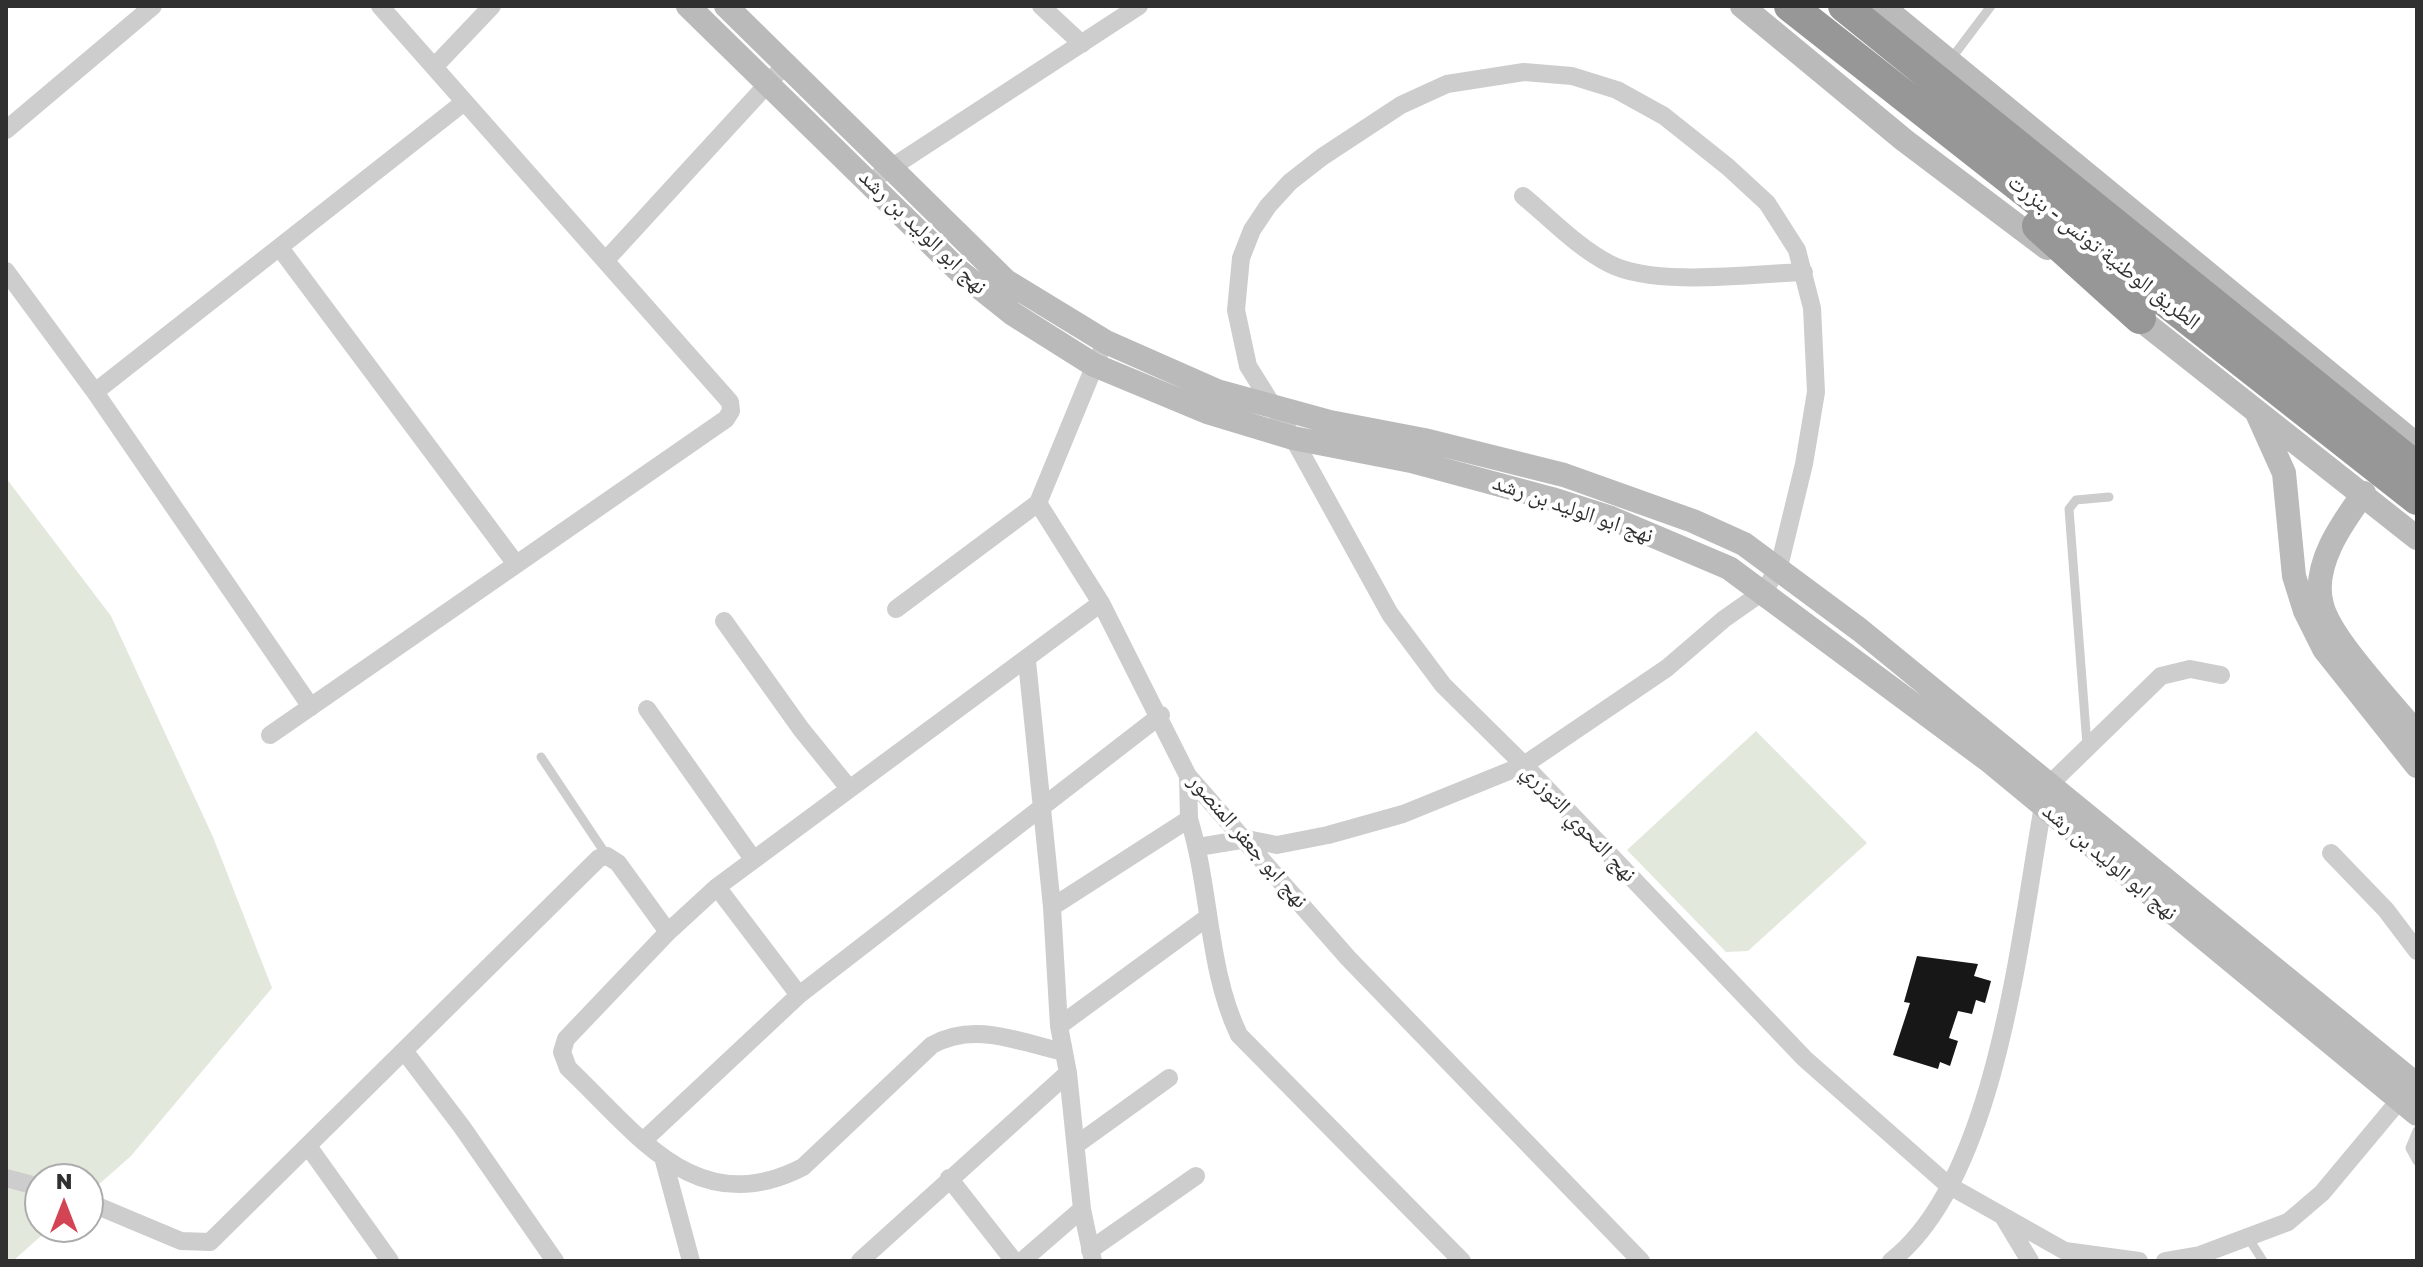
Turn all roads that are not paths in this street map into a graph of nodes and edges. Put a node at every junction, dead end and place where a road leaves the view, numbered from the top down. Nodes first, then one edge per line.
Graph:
1 (153, 6) edge
2 (380, 6) edge
3 (492, 6) edge
4 (688, 6) edge
5 (726, 6) edge
6 (1041, 6) edge
7 (1139, 6) edge
8 (1742, 6) edge
9 (1788, 6) edge
10 (1844, 6) edge
11 (1867, 6) edge
12 (1882, 6) edge
13 (1991, 6) edge
14 (1835, 43) junction
15 (1082, 44) junction
16 (1949, 62) junction
17 (785, 65) junction
18 (434, 67) junction
19 (767, 83) junction
20 (463, 103) junction
21 (2024, 125) junction
22 (6, 130) edge
23 (890, 165) junction
24 (872, 182) junction
25 (1523, 196) dead end
26 (280, 248) junction
27 (606, 260) junction
28 (6, 271) edge
29 (1804, 272) junction
30 (2140, 318) junction
31 (1106, 342) junction
32 (1094, 365) junction
33 (95, 392) junction
34 (2254, 407) junction
35 (1275, 409) junction
36 (1293, 438) junction
37 (2417, 445) edge
38 (2417, 468) edge
39 (2364, 493) junction
40 (2109, 497) dead end
41 (2417, 499) edge
42 (1038, 503) junction
43 (2417, 538) edge
44 (516, 564) junction
45 (1779, 567) junction
46 (1764, 591) junction
47 (1101, 603) junction
48 (896, 609) dead end
49 (724, 621) dead end
50 (1027, 661) junction
51 (2221, 675) dead end
52 (311, 707) junction
53 (647, 709) dead end
54 (1161, 715) junction
55 (2417, 734) edge
56 (270, 735) dead end
57 (2087, 745) junction
58 (541, 757) dead end
59 (1524, 765) junction
60 (2417, 766) edge
61 (1188, 776) junction
62 (848, 787) junction
63 (2047, 794) junction
64 (1040, 808) junction
65 (1189, 819) junction
66 (1247, 839) junction
67 (1198, 847) junction
68 (2331, 853) dead end
69 (607, 856) junction
70 (753, 859) junction
71 (717, 887) junction
72 (1052, 907) junction
73 (1208, 917) junction
74 (668, 932) junction
75 (2417, 951) edge
76 (799, 995) junction
77 (1059, 1026) junction
78 (405, 1052) junction
79 (1064, 1052) junction
80 (1068, 1073) junction
81 (1169, 1078) dead end
82 (2412, 1096) edge
83 (2417, 1131) edge
84 (644, 1140) junction
85 (1076, 1145) junction
86 (308, 1146) junction
87 (664, 1161) junction
88 (2417, 1161) edge
89 (1196, 1176) dead end
90 (949, 1178) junction
91 (1948, 1185) junction
92 (104, 1209) edge
93 (1082, 1209) junction
94 (2003, 1216) junction
95 (2249, 1239) junction
96 (1092, 1256) edge
97 (390, 1261) edge
98 (555, 1261) edge
99 (691, 1261) edge
100 (860, 1261) edge
101 (1014, 1261) edge
102 (1022, 1261) edge
103 (1462, 1261) edge
104 (1641, 1261) edge
105 (1891, 1261) edge
106 (2030, 1261) edge
107 (2139, 1261) edge
108 (2165, 1261) edge
109 (2263, 1261) edge

1 - 22 street
2 - 18 street
3 - 18 street
4 - 19 street, نهج ابو الوليد بن رشد
5 - 17 street, نهج ابو الوليد بن رشد
6 - 15 street
7 - 15 street
8 - 30 street
9 - 14 highway, الطريق الوطنية تونس - بنزرت
10 - 38 highway, الطريق الوطنية تونس - بنزرت
11 - 21 highway
12 - 16 street
13 - 16 lane
14 - 30 highway
14 - 41 highway, الطريق الوطنية تونس - بنزرت
15 - 23 street
16 - 21 street
17 - 19 street
17 - 23 street, نهج ابو الوليد بن رشد
18 - 20 street
19 - 24 street, نهج ابو الوليد بن رشد
19 - 27 street
20 - 26 street
20 - 27 street
21 - 37 street
23 - 24 street
23 - 31 street, نهج ابو الوليد بن رشد
24 - 32 street, نهج ابو الوليد بن رشد
25 - 29 street
26 - 33 street
26 - 44 street
27 - 44 street
28 - 33 street
29 - 35 street, نهج النحوي التوزري
29 - 45 street, نهج النحوي التوزري
30 - 34 street
31 - 32 street
31 - 35 street, نهج ابو الوليد بن رشد
32 - 36 street, نهج ابو الوليد بن رشد
32 - 42 street
33 - 52 street
34 - 39 street
34 - 60 street
35 - 36 street, نهج النحوي التوزري
35 - 45 street, نهج ابو الوليد بن رشد
36 - 46 street, نهج ابو الوليد بن رشد
36 - 59 street, نهج النحوي التوزري
39 - 43 street
39 - 55 street
40 - 57 lane
42 - 47 street, نهج ابو جعفر المنصور
42 - 48 street
44 - 52 street
45 - 46 street, نهج النحوي التوزري
45 - 63 street, نهج ابو الوليد بن رشد
46 - 59 street
46 - 63 street, نهج ابو الوليد بن رشد
47 - 50 street
47 - 54 street, نهج ابو جعفر المنصور
49 - 62 street
50 - 62 street
50 - 64 street
51 - 57 street
52 - 56 street
53 - 70 street
54 - 61 street, نهج ابو جعفر المنصور
54 - 64 street
57 - 63 street
58 - 69 lane
59 - 66 street
59 - 91 street, نهج النحوي التوزري
61 - 65 street
61 - 66 street, نهج ابو جعفر المنصور
62 - 70 street
63 - 82 street, نهج ابو الوليد بن رشد
63 - 91 street
64 - 72 street
64 - 76 street
65 - 67 street
65 - 72 street
66 - 67 street
66 - 104 street, نهج ابو جعفر المنصور
67 - 73 street
68 - 75 street
69 - 74 street
69 - 78 street
70 - 71 street
71 - 74 street
71 - 76 street
72 - 77 street
73 - 77 street
73 - 103 street
74 - 84 street
76 - 84 street
77 - 79 street
78 - 86 street
78 - 98 street
79 - 80 street
79 - 87 street
80 - 85 street
80 - 90 street
81 - 85 street
82 - 95 street
83 - 88 lane
84 - 87 street
85 - 93 street
86 - 92 street
86 - 97 street
87 - 99 street
89 - 96 street
90 - 100 street
90 - 101 street
91 - 94 street, نهج النحوي التوزري
91 - 105 street
93 - 96 street
93 - 102 street
94 - 106 street
94 - 107 street, نهج النحوي التوزري
95 - 108 street
95 - 109 lane

